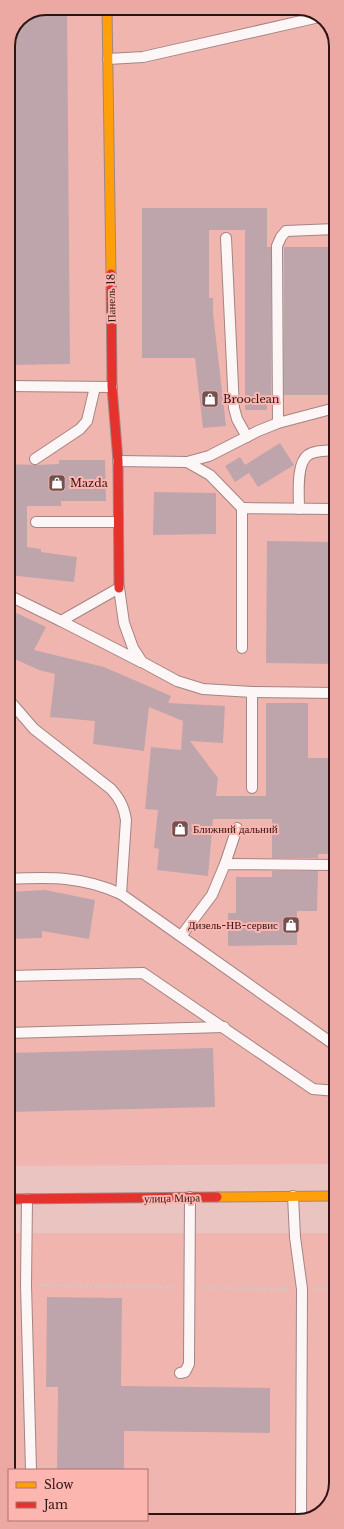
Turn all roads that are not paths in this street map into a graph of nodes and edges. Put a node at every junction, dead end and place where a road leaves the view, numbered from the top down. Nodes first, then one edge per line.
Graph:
1 (102, 15) edge
2 (107, 15) edge
3 (311, 18) edge
4 (107, 25) junction
5 (108, 59) junction
6 (329, 229) edge
7 (226, 238) dead end
8 (15, 386) edge
9 (95, 387) junction
10 (112, 387) junction
11 (329, 410) edge
12 (278, 423) junction
13 (247, 437) junction
14 (329, 451) edge
15 (35, 460) dead end
16 (118, 461) junction
17 (187, 462) junction
18 (242, 508) junction
19 (299, 509) junction
20 (329, 509) edge
21 (36, 522) dead end
22 (118, 522) junction
23 (118, 588) junction
24 (15, 598) edge
25 (61, 620) junction
26 (242, 648) dead end
27 (142, 662) junction
28 (252, 692) junction
29 (329, 693) edge
30 (15, 707) edge
31 (252, 788) dead end
32 (237, 828) dead end
33 (225, 864) junction
34 (329, 865) edge
35 (15, 879) edge
36 (121, 894) junction
37 (181, 936) junction
38 (15, 976) edge
39 (224, 1027) junction
40 (15, 1033) edge
41 (329, 1041) edge
42 (329, 1090) edge
43 (294, 1196) junction
44 (329, 1196) edge
45 (190, 1197) junction
46 (15, 1199) edge
47 (27, 1199) junction
48 (180, 1373) dead end
49 (31, 1469) edge
50 (300, 1514) edge

1 - 4 lane
2 - 4 street, Панель 18
3 - 5 lane
4 - 5 street, Панель 18
5 - 10 street, Панель 18
6 - 12 lane
7 - 13 lane
8 - 9 lane
9 - 10 lane
9 - 15 lane
10 - 16 street, Панель 18
11 - 12 lane
12 - 13 lane
13 - 17 lane
14 - 19 lane
16 - 17 lane
16 - 22 street, Панель 18
17 - 18 lane
18 - 19 lane
18 - 26 lane
19 - 20 lane
21 - 22 lane
22 - 23 street, Панель 18
23 - 25 lane
23 - 27 lane
24 - 25 lane
25 - 27 lane
27 - 28 lane
28 - 29 lane
28 - 31 lane
30 - 36 lane
32 - 33 lane
33 - 34 lane
33 - 37 lane
35 - 36 lane
36 - 37 lane
37 - 41 lane
38 - 39 lane
39 - 40 lane
39 - 42 lane
43 - 44 street, улица Мира
43 - 45 street, улица Мира
43 - 50 lane
45 - 47 street, улица Мира
45 - 48 lane
46 - 47 street, улица Мира
47 - 49 lane

